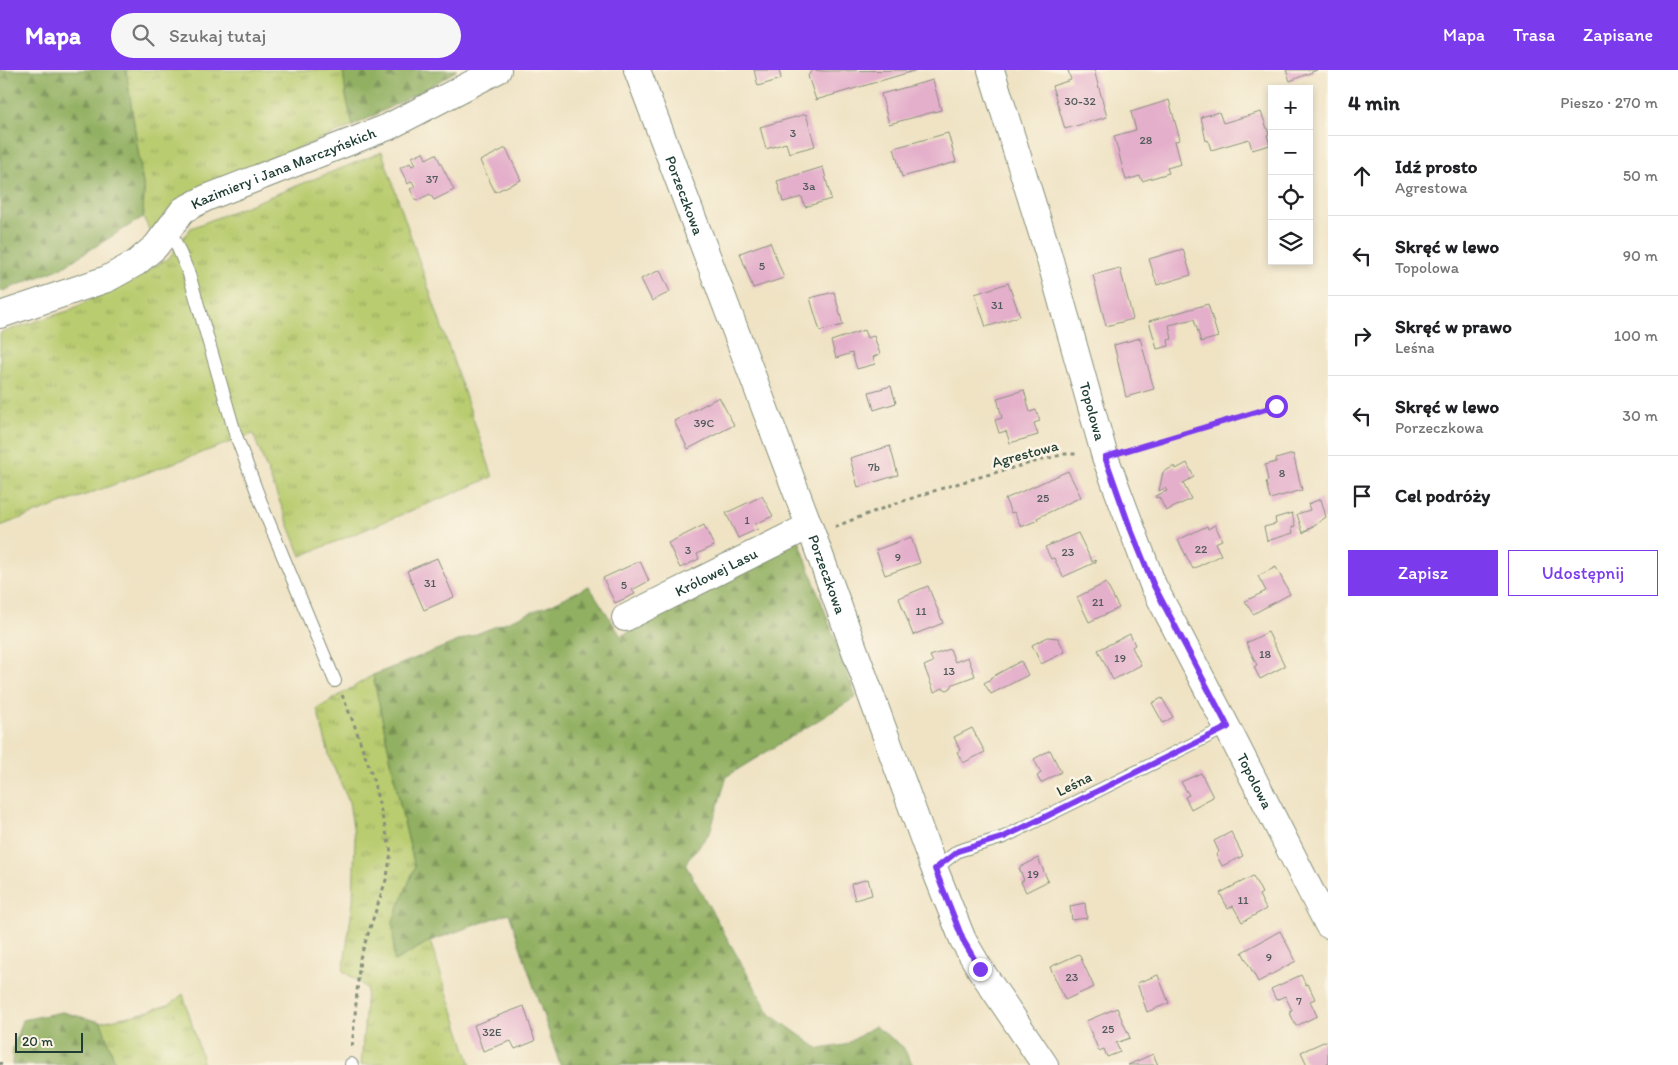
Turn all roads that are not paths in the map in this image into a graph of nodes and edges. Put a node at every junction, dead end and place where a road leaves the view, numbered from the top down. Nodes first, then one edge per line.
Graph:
1 (498, 70) edge
2 (637, 70) edge
3 (991, 70) edge
4 (169, 226) junction
5 (0, 315) edge
6 (811, 531) junction
7 (625, 618) dead end
8 (335, 681) road end
9 (1228, 727) junction
10 (935, 869) junction
11 (1328, 926) edge
12 (1045, 1065) edge

1 - 4 street, Kazimiery i Jana Marczyńskich
2 - 6 street, Porzeczkowa
3 - 9 street, Topolowa
4 - 5 street, Kazimiery i Jana Marczyńskich
4 - 8 lane
6 - 7 street, Królowej Lasu
6 - 10 street, Porzeczkowa
9 - 10 lane, Leśna
9 - 11 street, Topolowa
10 - 12 street, Porzeczkowa

